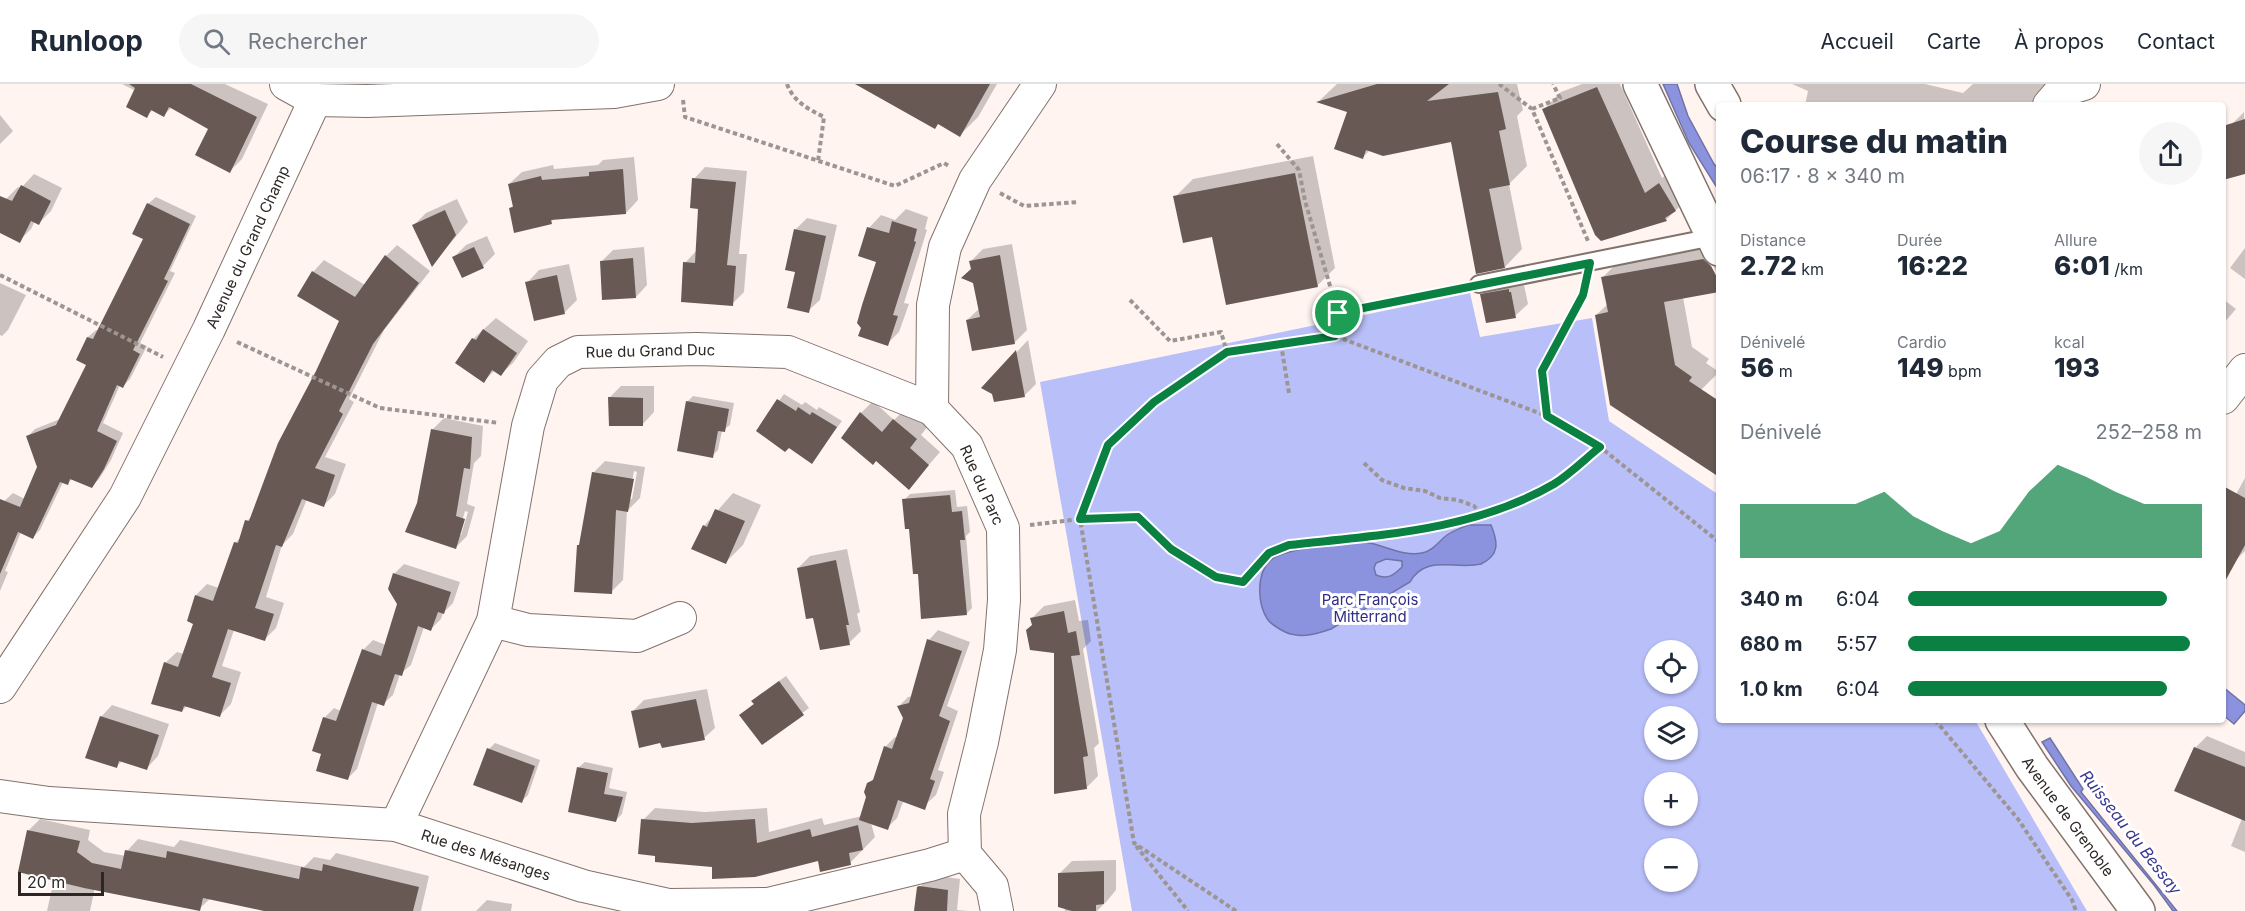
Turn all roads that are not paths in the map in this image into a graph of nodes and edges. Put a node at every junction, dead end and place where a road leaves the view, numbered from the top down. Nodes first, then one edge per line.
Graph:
1 (286, 84) edge
2 (1041, 84) edge
3 (1640, 84) edge
4 (1712, 84) edge
5 (2084, 84) edge
6 (671, 90) edge
7 (315, 100) junction
8 (1722, 102) edge
9 (2051, 102) edge
10 (1716, 243) edge
11 (1479, 284) road end
12 (2245, 370) edge
13 (2226, 394) edge
14 (932, 409) junction
15 (680, 618) dead end
16 (493, 621) junction
17 (0, 687) edge
18 (2004, 723) edge
19 (0, 796) edge
20 (396, 825) junction
21 (965, 854) junction
22 (998, 911) edge
23 (2138, 911) edge

1 - 7 street
2 - 14 street
3 - 10 street
4 - 8 street
5 - 9 street
6 - 7 street
7 - 17 street, Avenue du Grand Champ
10 - 11 lane
12 - 13 street
14 - 16 street, Rue du Grand Duc
14 - 21 street, Rue du Parc
15 - 16 street
16 - 20 street, Rue du Grand Duc
18 - 23 street, Avenue de Grenoble
19 - 20 street, Rue des Mésanges
20 - 21 street, Rue des Mésanges
21 - 22 street

